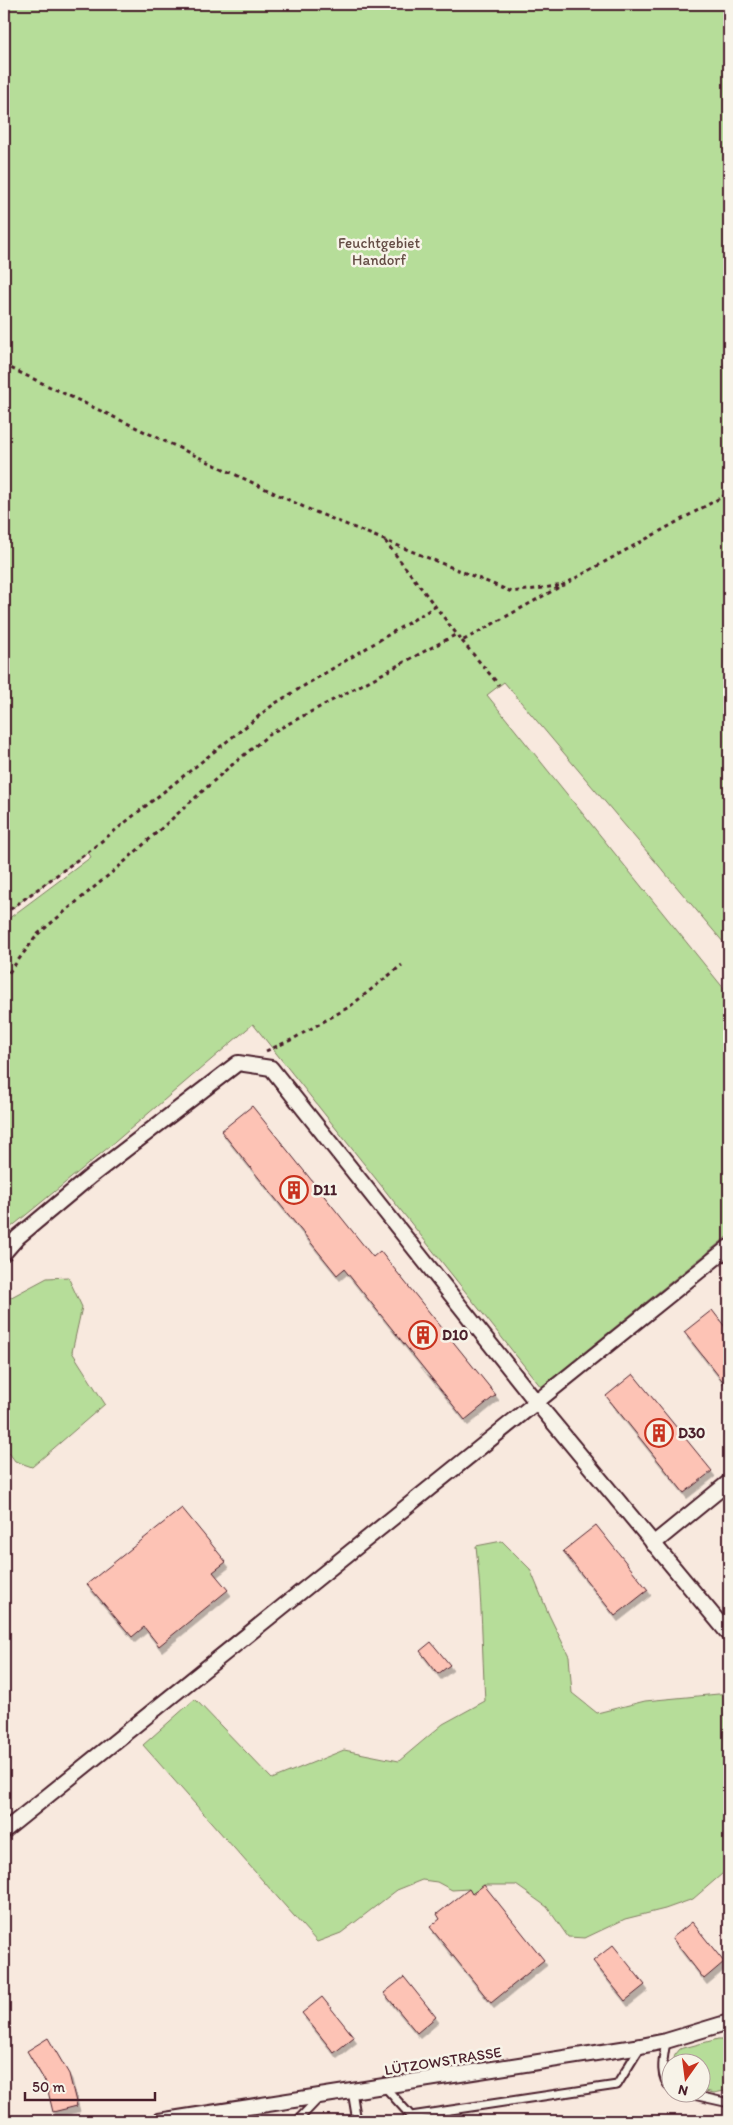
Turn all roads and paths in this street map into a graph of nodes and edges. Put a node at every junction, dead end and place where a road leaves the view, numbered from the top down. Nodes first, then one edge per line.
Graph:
1 (4, 365) edge
2 (729, 493) edge
3 (384, 540) junction
4 (565, 585) junction
5 (436, 606) junction
6 (457, 634) junction
7 (462, 641) junction
8 (499, 686) dead end
9 (4, 914) edge
10 (402, 965) dead end
11 (4, 979) edge
12 (264, 1051) dead end
13 (729, 1247) edge
14 (4, 1253) edge
15 (538, 1403) junction
16 (729, 1482) edge
17 (653, 1544) junction
18 (727, 1632) dead end
19 (4, 1831) edge
20 (729, 2022) edge
21 (666, 2041) junction
22 (642, 2046) junction
23 (665, 2052) edge
24 (384, 2086) junction
25 (352, 2091) junction
26 (321, 2096) junction
27 (710, 2099) edge
28 (729, 2103) edge
29 (160, 2121) edge
30 (297, 2121) edge
31 (357, 2121) edge

1 - 3 path
2 - 4 path
3 - 4 path
3 - 5 path
4 - 7 path
5 - 6 path
5 - 9 path
6 - 7 path
6 - 11 path
7 - 8 path
10 - 12 path
13 - 15 street
14 - 15 street
15 - 17 street
15 - 19 street
16 - 17 street
17 - 18 street
20 - 21 street, LÜTZOWSTRASSE
21 - 22 street, LÜTZOWSTRASSE
21 - 23 lane
22 - 24 street, LÜTZOWSTRASSE
22 - 24 lane
24 - 25 street, LÜTZOWSTRASSE
25 - 26 street, LÜTZOWSTRASSE
25 - 31 lane
26 - 29 street, LÜTZOWSTRASSE
26 - 30 lane
27 - 28 lane

